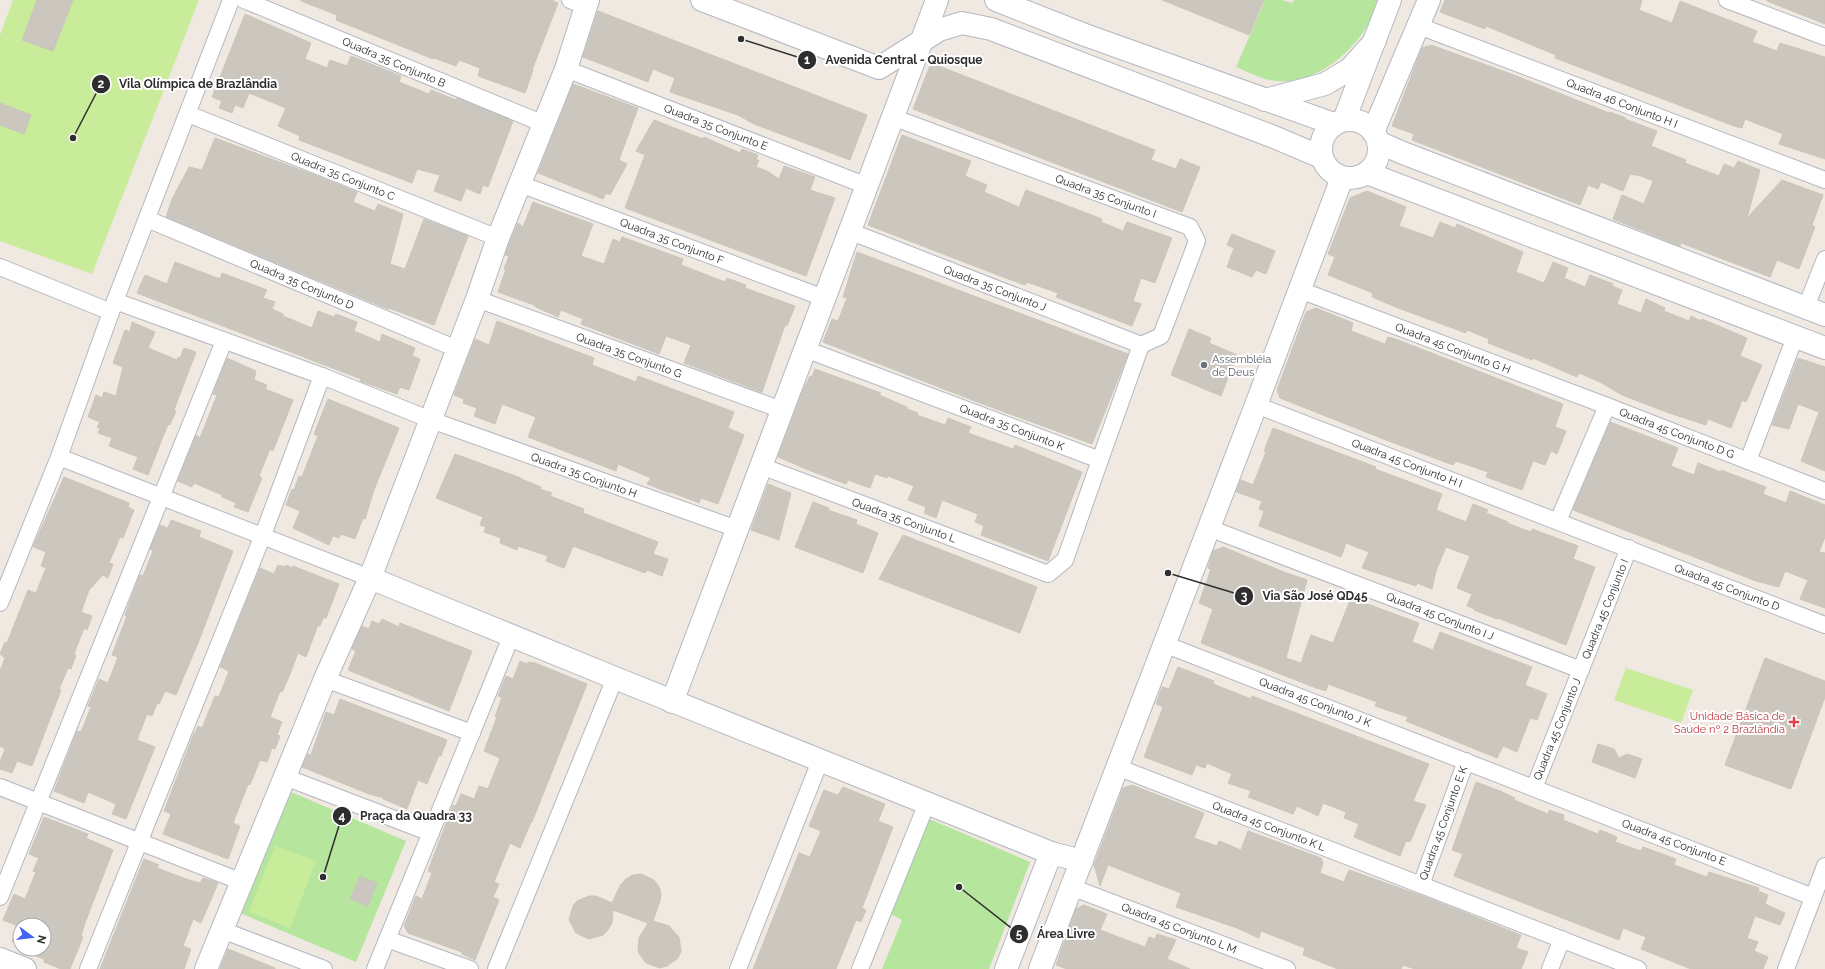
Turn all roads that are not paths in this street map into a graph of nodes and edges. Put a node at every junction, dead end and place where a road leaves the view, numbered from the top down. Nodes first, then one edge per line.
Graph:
1 (231, 0) edge
2 (244, 0) edge
3 (702, 0) edge
4 (937, 0) edge
5 (996, 0) edge
6 (1390, 0) edge
7 (1429, 0) edge
8 (1727, 0) edge
9 (585, 2) edge
10 (1419, 26) junction
11 (1085, 34) junction
12 (1825, 37) edge
13 (1375, 41) junction
14 (921, 42) junction
15 (1073, 60) junction
16 (878, 68) junction
17 (566, 69) junction
18 (1265, 100) junction
19 (894, 110) junction
20 (188, 114) junction
21 (1339, 122) junction
22 (544, 124) junction
23 (1376, 137) junction
24 (1321, 157) junction
25 (1367, 173) junction
26 (1342, 178) junction
27 (1825, 180) edge
28 (520, 184) junction
29 (866, 186) junction
30 (147, 219) junction
31 (849, 231) junction
32 (498, 238) junction
33 (1825, 258) edge
34 (0, 267) edge
35 (1300, 290) junction
36 (824, 298) junction
37 (477, 300) junction
38 (113, 307) junction
39 (1815, 311) edge
40 (1795, 337) junction
41 (224, 341) junction
42 (1141, 345) junction
43 (1825, 348) edge
44 (457, 349) junction
45 (805, 349) junction
46 (322, 376) junction
47 (1256, 405) junction
48 (1607, 406) junction
49 (782, 410) junction
50 (431, 420) junction
51 (59, 456) junction
52 (1100, 460) junction
53 (1748, 461) junction
54 (760, 466) junction
55 (1825, 491) edge
56 (161, 496) junction
57 (1558, 521) junction
58 (1209, 528) junction
59 (737, 530) junction
60 (263, 535) junction
61 (1629, 548) junction
62 (370, 578) junction
63 (0, 603) edge
64 (1825, 625) edge
65 (511, 636) junction
66 (1164, 644) junction
67 (1581, 670) junction
68 (615, 678) junction
69 (325, 679) junction
70 (672, 702) junction
71 (472, 733) junction
72 (820, 760) junction
73 (1466, 761) junction
74 (1118, 767) junction
75 (285, 777) junction
76 (0, 787) edge
77 (1534, 788) junction
78 (39, 802) junction
79 (927, 803) junction
80 (431, 833) junction
81 (140, 842) junction
82 (1051, 853) junction
83 (1082, 860) junction
84 (1825, 866) edge
85 (242, 882) junction
86 (1421, 885) junction
87 (1072, 887) junction
88 (0, 897) edge
89 (1813, 897) junction
90 (222, 930) junction
91 (387, 939) junction
92 (1562, 939) junction
93 (0, 959) edge
94 (25, 969) edge
95 (88, 969) edge
96 (206, 969) edge
97 (324, 969) edge
98 (375, 969) edge
99 (470, 969) edge
100 (496, 969) edge
101 (738, 969) edge
102 (860, 969) edge
103 (1006, 969) edge
104 (1040, 969) edge
105 (1287, 969) edge
106 (1550, 969) edge
107 (1638, 969) edge
108 (1786, 969) edge

1 - 20 street
2 - 22 street, Quadra 35 Conjunto B
3 - 16 street
4 - 14 street
5 - 11 street
6 - 13 street
7 - 10 street
8 - 12 street
9 - 17 street
10 - 23 street
10 - 27 street, Quadra 46 Conjunto H I
11 - 15 street
11 - 18 street
13 - 18 street
13 - 21 street
14 - 15 street
14 - 16 street
14 - 19 street
15 - 24 street
16 - 19 street
17 - 22 street
17 - 29 street, Quadra 35 Conjunto E
18 - 21 street
19 - 29 street
19 - 42 street, Quadra 35 Conjunto I
20 - 30 street
20 - 32 street, Quadra 35 Conjunto C
21 - 23 street
21 - 24 street
22 - 28 street
23 - 25 street
23 - 39 street
24 - 26 street
25 - 26 street
25 - 40 street
26 - 35 street
28 - 32 street
28 - 36 street, Quadra 35 Conjunto F
29 - 31 street
30 - 38 street
30 - 44 street, Quadra 35 Conjunto D
31 - 36 street
31 - 42 street, Quadra 35 Conjunto J
32 - 37 street
33 - 39 street
34 - 38 street, Quadra 35 Conjunto H
35 - 47 street
35 - 48 street, Quadra 45 Conjunto G H
36 - 45 street
37 - 44 street
37 - 49 street, Quadra 35 Conjunto G
38 - 41 street, Quadra 35 Conjunto H
38 - 51 street
40 - 43 street
40 - 53 street
41 - 46 street, Quadra 35 Conjunto H
41 - 56 street
42 - 52 street
44 - 50 street
45 - 49 street
45 - 52 street, Quadra 35 Conjunto K
46 - 50 street, Quadra 35 Conjunto H
46 - 60 street
47 - 57 street, Quadra 45 Conjunto H I
47 - 58 street
48 - 53 street, Quadra 45 Conjunto D G
48 - 57 street
49 - 54 street
50 - 59 street, Quadra 35 Conjunto H
50 - 62 street
51 - 56 street
51 - 63 street
52 - 54 street, Quadra 35 Conjunto L
53 - 55 street, Quadra 45 Conjunto D G
54 - 59 street
56 - 60 street
56 - 78 street
57 - 61 street, Quadra 45 Conjunto H I
58 - 66 street
58 - 67 street, Quadra 45 Conjunto I J
59 - 70 street
60 - 62 street
60 - 81 street
61 - 64 street, Quadra 45 Conjunto D
61 - 67 street, Quadra 45 Conjunto I
62 - 65 street
62 - 69 street
65 - 68 street
65 - 71 street
66 - 73 street, Quadra 45 Conjunto J K
66 - 74 street
67 - 77 street, Quadra 45 Conjunto J
68 - 70 street
68 - 100 street
69 - 71 street
69 - 75 street
70 - 72 street
71 - 80 street
72 - 79 street
72 - 101 street
73 - 77 street, Quadra 45 Conjunto J K
73 - 86 street, Quadra 45 Conjunto E K
74 - 83 street
74 - 86 street, Quadra 45 Conjunto K L
75 - 80 street
75 - 85 street
76 - 78 street
77 - 89 street, Quadra 45 Conjunto E
78 - 81 street
78 - 88 street
79 - 82 street
79 - 102 street
80 - 91 street
81 - 85 street
81 - 95 street
82 - 83 street
82 - 103 street
83 - 87 street
84 - 89 street
85 - 90 street
86 - 92 street, Quadra 45 Conjunto K L
87 - 104 street
87 - 105 street, Quadra 45 Conjunto L M
89 - 108 street
90 - 96 street
90 - 97 street
91 - 98 street
91 - 99 street
92 - 106 street
92 - 107 street, Quadra 45 Conjunto K L
93 - 94 street

